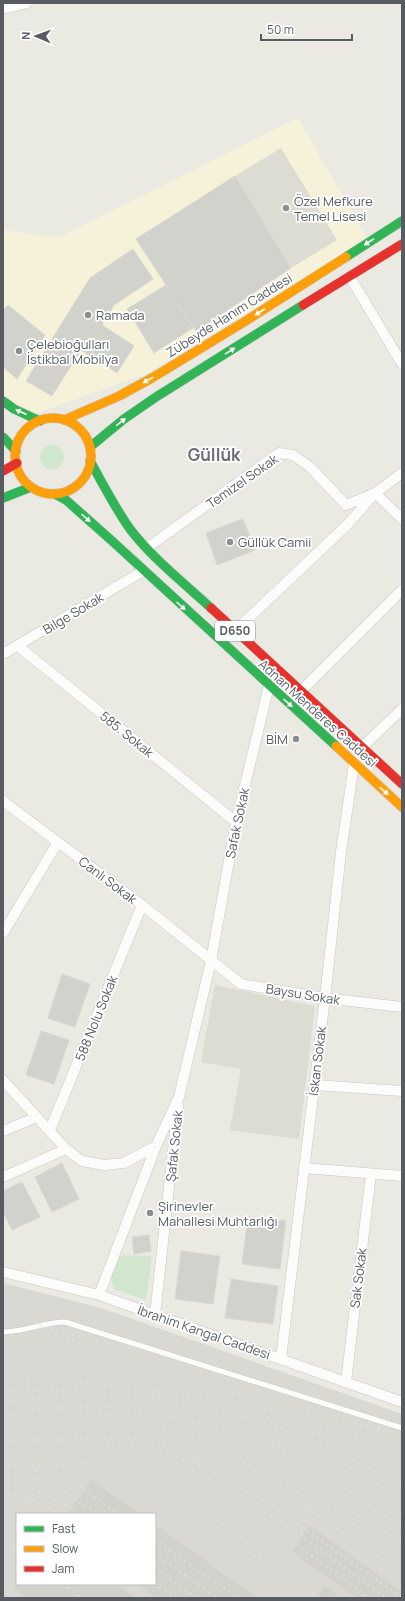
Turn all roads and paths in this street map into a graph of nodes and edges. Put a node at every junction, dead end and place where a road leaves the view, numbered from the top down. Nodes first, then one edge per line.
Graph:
1 (27, 3) edge
2 (3, 9) edge
3 (402, 221) edge
4 (402, 244) edge
5 (350, 277) junction
6 (402, 364) edge
7 (3, 401) edge
8 (64, 420) junction
9 (40, 421) junction
10 (3, 436) edge
11 (90, 447) junction
12 (16, 451) junction
13 (90, 461) junction
14 (17, 463) junction
15 (3, 471) edge
16 (402, 472) edge
17 (31, 487) junction
18 (375, 493) junction
19 (55, 494) junction
20 (3, 498) edge
21 (402, 519) edge
22 (147, 548) junction
23 (143, 571) junction
24 (402, 590) edge
25 (235, 631) junction
26 (18, 646) junction
27 (3, 654) edge
28 (269, 686) junction
29 (301, 691) junction
30 (402, 709) edge
31 (362, 747) junction
32 (354, 764) junction
33 (402, 784) edge
34 (3, 801) edge
35 (402, 807) edge
36 (236, 822) junction
37 (58, 842) junction
38 (142, 905) junction
39 (3, 933) edge
40 (211, 960) junction
41 (325, 998) junction
42 (402, 1007) edge
43 (3, 1080) edge
44 (315, 1085) junction
45 (402, 1091) edge
46 (179, 1097) junction
47 (37, 1117) junction
48 (50, 1130) junction
49 (3, 1131) edge
50 (156, 1146) junction
51 (66, 1149) junction
52 (304, 1168) junction
53 (371, 1174) junction
54 (402, 1176) edge
55 (3, 1177) edge
56 (3, 1272) edge
57 (99, 1295) junction
58 (155, 1315) junction
59 (3, 1332) edge
60 (281, 1359) junction
61 (346, 1382) junction
62 (402, 1402) edge
63 (402, 1428) edge

1 - 2 street
3 -> 8 main road, Zübeyde Hanım Caddesi
4 - 5 main road
5 - 6 street
11 -> 5 main road
9 -> 7 main road
8 - 9 main road
8 - 11 main road
9 - 12 main road
10 - 12 main road
11 - 13 main road
12 - 14 main road
13 - 19 main road
13 - 22 main road, Adnan Menderes Caddesi / D650
14 - 15 main road
14 - 17 main road
16 - 18 street
17 - 19 main road
17 - 20 main road
18 - 21 street
18 - 22 street, Temizel Sokak
18 - 25 street
19 -> 23 main road, Adnan Menderes Caddesi
22 - 25 main road, Adnan Menderes Caddesi / D650
23 - 26 street, Bilge Sokak
23 -> 28 main road, Adnan Menderes Caddesi
24 - 29 street
25 - 29 main road, Adnan Menderes Caddesi / D650
26 - 27 street, Bilge Sokak
26 - 36 street, 585. Sokak
28 -> 32 main road, Adnan Menderes Caddesi
28 - 36 street, Safak Sokak
29 - 31 main road, Adnan Menderes Caddesi / D650
30 - 31 street
31 - 33 main road, Adnan Menderes Caddesi / D650
32 -> 35 main road, Adnan Menderes Caddesi
32 - 41 street, İskan Sokak
34 - 37 street, Canlı Sokak
36 - 40 street, Safak Sokak
37 - 38 street, Canlı Sokak
37 - 39 street
38 - 40 street, Canlı Sokak
38 - 48 street, 588 Nolu Sokak
40 - 41 street, Baysu Sokak
40 - 46 street, Şafak Sokak
41 - 42 street, Baysu Sokak
41 - 44 street, İskan Sokak
43 - 47 street
44 - 45 street
44 - 52 street, İskan Sokak
46 - 50 street, Şafak Sokak
46 - 58 street, Şafak Sokak
47 - 48 street
47 - 49 street
48 - 51 street
50 - 51 street
50 - 57 street, Şafak Sokak
51 - 55 street
52 - 53 street
52 - 60 street, İskan Sokak
53 - 54 street
53 - 61 street, Sak Sokak
56 - 57 street, İbrahim Kangal Caddesi
57 - 58 street, İbrahim Kangal Caddesi
58 - 60 street, İbrahim Kangal Caddesi
59 - 63 lane
60 - 61 street, İbrahim Kangal Caddesi
61 - 62 street, İbrahim Kangal Caddesi

